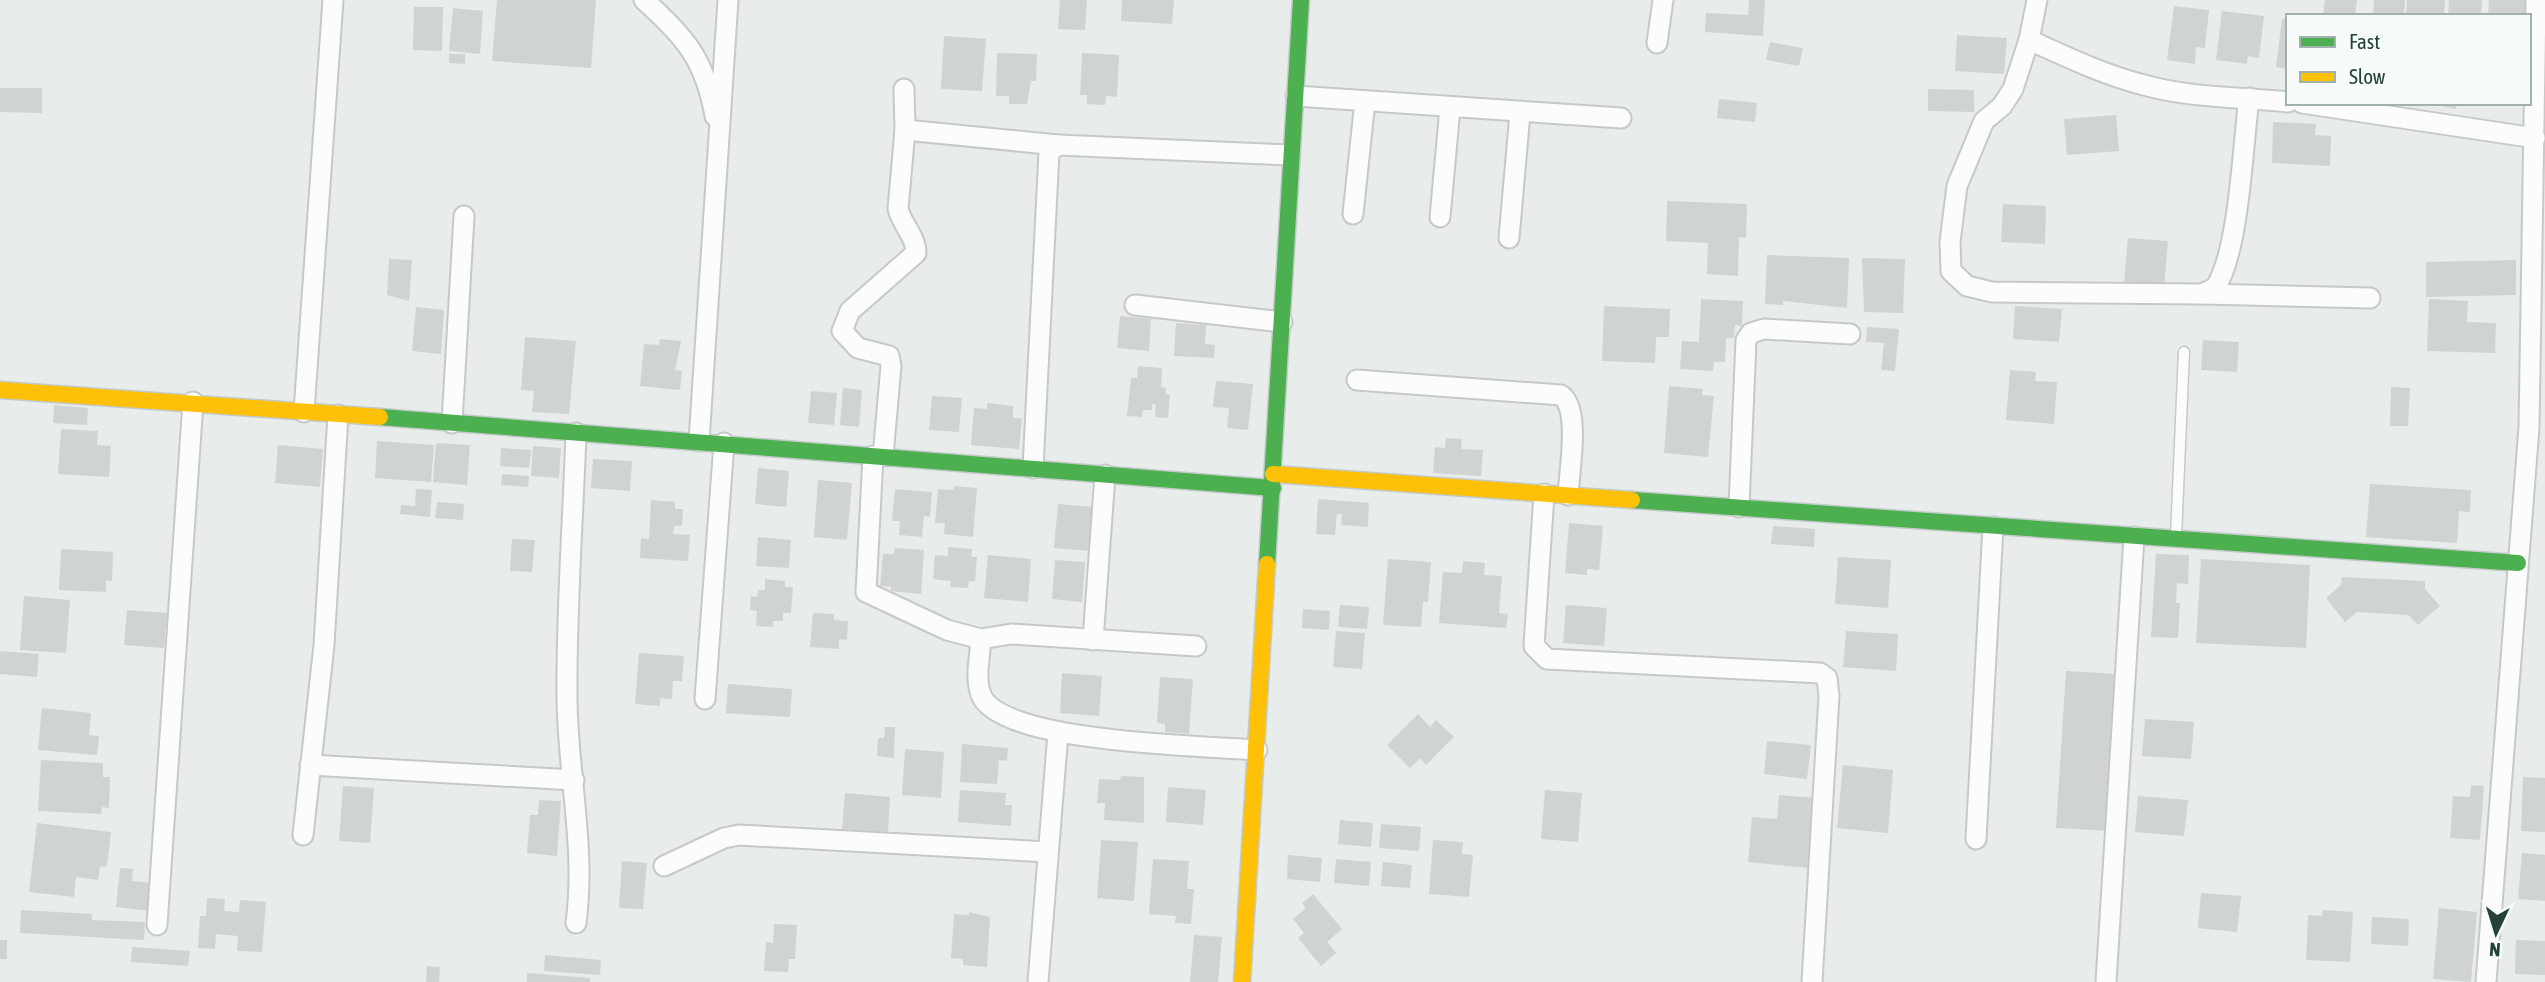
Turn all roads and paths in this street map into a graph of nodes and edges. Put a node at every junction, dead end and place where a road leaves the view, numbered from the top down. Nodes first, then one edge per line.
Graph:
1 (333, 0) edge
2 (644, 0) edge
3 (728, 0) edge
4 (1301, 0) edge
5 (1663, 0) edge
6 (2037, 0) edge
7 (2536, 0) edge
8 (2029, 40) junction
9 (1657, 43) dead end
10 (904, 89) dead end
11 (1296, 96) junction
12 (2249, 97) junction
13 (1365, 101) junction
14 (2286, 102) edge
15 (2315, 105) edge
16 (1450, 108) junction
17 (1520, 113) junction
18 (1621, 118) dead end
19 (905, 130) junction
20 (2535, 138) junction
21 (719, 141) junction
22 (1058, 145) junction
23 (1290, 155) junction
24 (1353, 214) dead end
25 (464, 216) dead end
26 (1440, 217) dead end
27 (1509, 238) dead end
28 (2202, 294) junction
29 (2370, 298) dead end
30 (1135, 305) dead end
31 (1282, 322) junction
32 (1850, 334) dead end
33 (2185, 352) dead end
34 (1357, 380) dead end
35 (0, 390) edge
36 (193, 402) junction
37 (304, 412) junction
38 (338, 415) junction
39 (452, 423) junction
40 (576, 433) junction
41 (699, 442) junction
42 (724, 443) junction
43 (878, 456) junction
44 (1033, 468) junction
45 (1105, 475) junction
46 (1273, 481) junction
47 (1544, 494) junction
48 (1568, 495) junction
49 (1739, 507) junction
50 (1993, 527) junction
51 (2134, 537) junction
52 (2176, 540) junction
53 (2518, 563) junction
54 (981, 639) junction
55 (1093, 640) junction
56 (1196, 646) dead end
57 (705, 699) dead end
58 (1058, 733) junction
59 (1257, 750) junction
60 (310, 765) junction
61 (574, 780) junction
62 (303, 835) dead end
63 (1976, 839) dead end
64 (1048, 852) junction
65 (664, 866) dead end
66 (576, 923) dead end
67 (157, 925) dead end
68 (1038, 982) edge
69 (1242, 982) edge
70 (1812, 982) edge
71 (2106, 982) edge
72 (2486, 982) edge

1 - 37 street
2 - 21 street
3 - 21 street
4 - 11 street
5 - 9 street
6 - 8 street
7 - 20 street
8 - 12 street
8 - 28 street
10 - 19 street
11 - 13 street
11 - 23 street
12 - 14 street
12 - 28 street
13 - 16 street
13 - 24 street
15 - 20 street
16 - 17 street
16 - 26 street
17 - 18 street
17 - 27 street
19 - 22 street
19 - 43 street
20 - 53 street
21 - 41 street
22 - 23 street
22 - 44 street
23 - 31 street
25 - 39 street
28 - 29 street
30 - 31 street
31 - 46 street
32 - 49 street
33 - 52 lane
34 - 48 street
35 - 36 street
36 - 37 street
36 - 67 street
37 - 38 street
38 - 39 street
38 - 60 street
39 - 40 street
40 - 41 street
40 - 61 street
41 - 42 street
42 - 43 street
42 - 57 street
43 - 44 street
43 - 54 street
44 - 45 street
45 - 46 street
45 - 55 street
46 - 47 street
46 - 59 street
47 - 48 street
47 - 70 street
48 - 49 street
49 - 50 street
50 - 51 street
50 - 63 street
51 - 52 street
51 - 71 street
52 - 53 street
53 - 72 street
54 - 55 street
54 - 58 street
55 - 56 street
58 - 59 street
58 - 64 street
59 - 69 street
60 - 61 street
60 - 62 street
61 - 66 street
64 - 65 street
64 - 68 street

